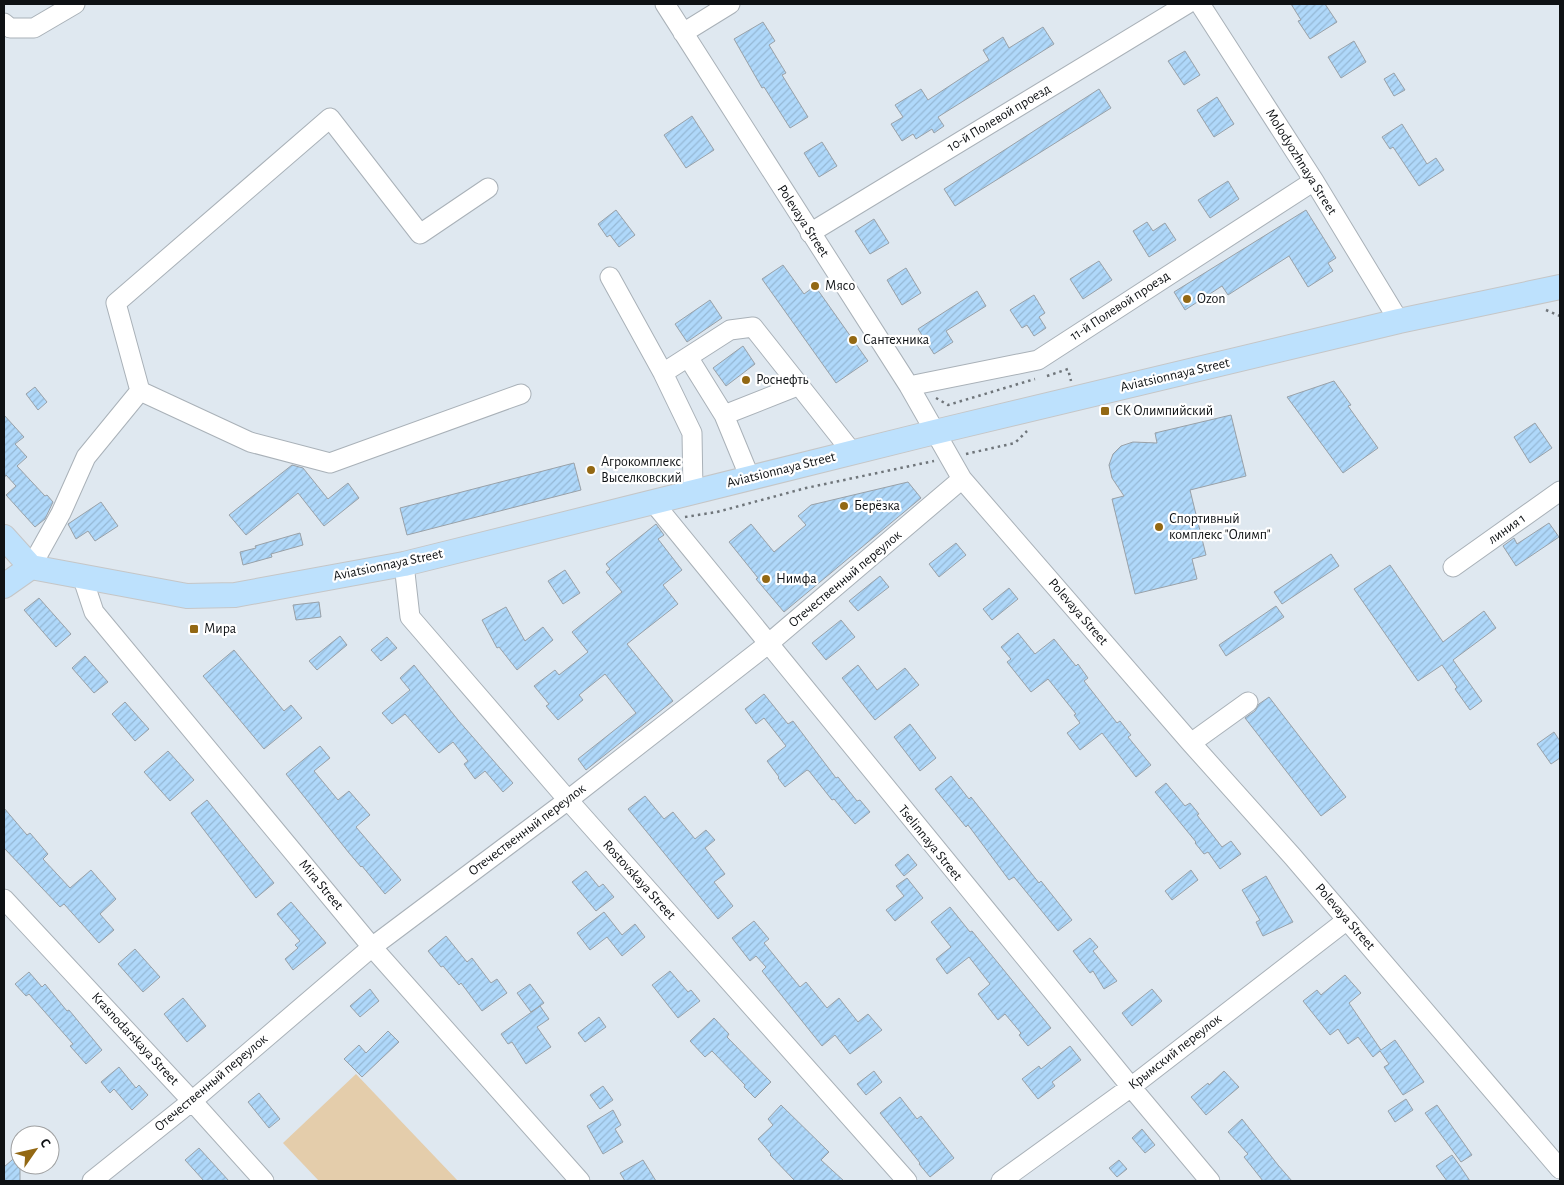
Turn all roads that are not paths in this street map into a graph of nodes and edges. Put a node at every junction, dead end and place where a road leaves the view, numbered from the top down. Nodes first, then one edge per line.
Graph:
1 (76, 4) edge
2 (665, 4) edge
3 (730, 4) edge
4 (1187, 4) edge
5 (1200, 4) edge
6 (7, 25) edge
7 (683, 33) junction
8 (1314, 181) junction
9 (488, 188) dead end
10 (810, 233) junction
11 (610, 277) dead end
12 (1560, 287) edge
13 (1399, 321) junction
14 (688, 357) junction
15 (663, 373) junction
16 (800, 385) junction
17 (915, 385) junction
18 (140, 391) junction
19 (521, 394) dead end
20 (724, 415) junction
21 (935, 432) junction
22 (852, 452) junction
23 (750, 478) junction
24 (962, 479) junction
25 (1560, 491) edge
26 (693, 492) junction
27 (653, 502) junction
28 (4, 537) edge
29 (404, 564) junction
30 (31, 567) junction
31 (1453, 567) dead end
32 (82, 576) junction
33 (4, 586) edge
34 (768, 644) junction
35 (1248, 702) dead end
36 (1191, 743) junction
37 (568, 800) junction
38 (4, 899) edge
39 (1347, 920) junction
40 (372, 947) junction
41 (1131, 1087) junction
42 (192, 1100) junction
43 (1560, 1169) edge
44 (92, 1181) edge
45 (264, 1181) edge
46 (580, 1181) edge
47 (907, 1181) edge
48 (1001, 1181) edge
49 (1210, 1181) edge

1 - 6 street
2 - 7 street, Polevaya Street
3 - 7 street
4 - 10 street, 10-й Полевой проезд
5 - 8 street, Molodyozhnaya Street
7 - 10 street, Polevaya Street
8 - 13 street, Molodyozhnaya Street
8 - 17 street, 11-й Полевой проезд
9 - 18 street
10 - 17 street, Polevaya Street
11 - 15 street
12 - 13 main road, Aviatsionnaya Street
13 - 21 main road, Aviatsionnaya Street
14 - 15 street
14 - 16 street
14 - 20 street
15 - 26 street
16 - 20 street
16 - 22 street
17 - 21 street, Polevaya Street
18 - 19 street
18 - 30 street
20 - 23 street
21 - 22 main road, Aviatsionnaya Street
21 - 24 street, Polevaya Street
22 - 23 main road, Aviatsionnaya Street
23 - 26 main road, Aviatsionnaya Street
24 - 34 street, Отечественный переулок
24 - 36 street, Polevaya Street
25 - 31 street, линия 1
26 - 27 main road, Aviatsionnaya Street
27 - 29 main road, Aviatsionnaya Street
27 - 34 street, Tselinnaya Street
28 - 30 main road
29 - 32 main road, Aviatsionnaya Street
29 - 37 street, Rostovskaya Street
30 - 32 main road, Aviatsionnaya Street
30 - 33 main road
32 - 40 street, Mira Street
34 - 37 street, Отечественный переулок
34 - 41 street, Tselinnaya Street
35 - 36 street
36 - 39 street, Polevaya Street
37 - 40 street, Отечественный переулок
37 - 47 street, Rostovskaya Street
38 - 42 street, Krasnodarskaya Street
39 - 41 street, Крымский переулок
39 - 43 street, Polevaya Street
40 - 42 street, Отечественный переулок
40 - 46 street, Mira Street
41 - 48 street, Крымский переулок
41 - 49 street, Tselinnaya Street
42 - 44 street, Отечественный переулок
42 - 45 street, Krasnodarskaya Street

